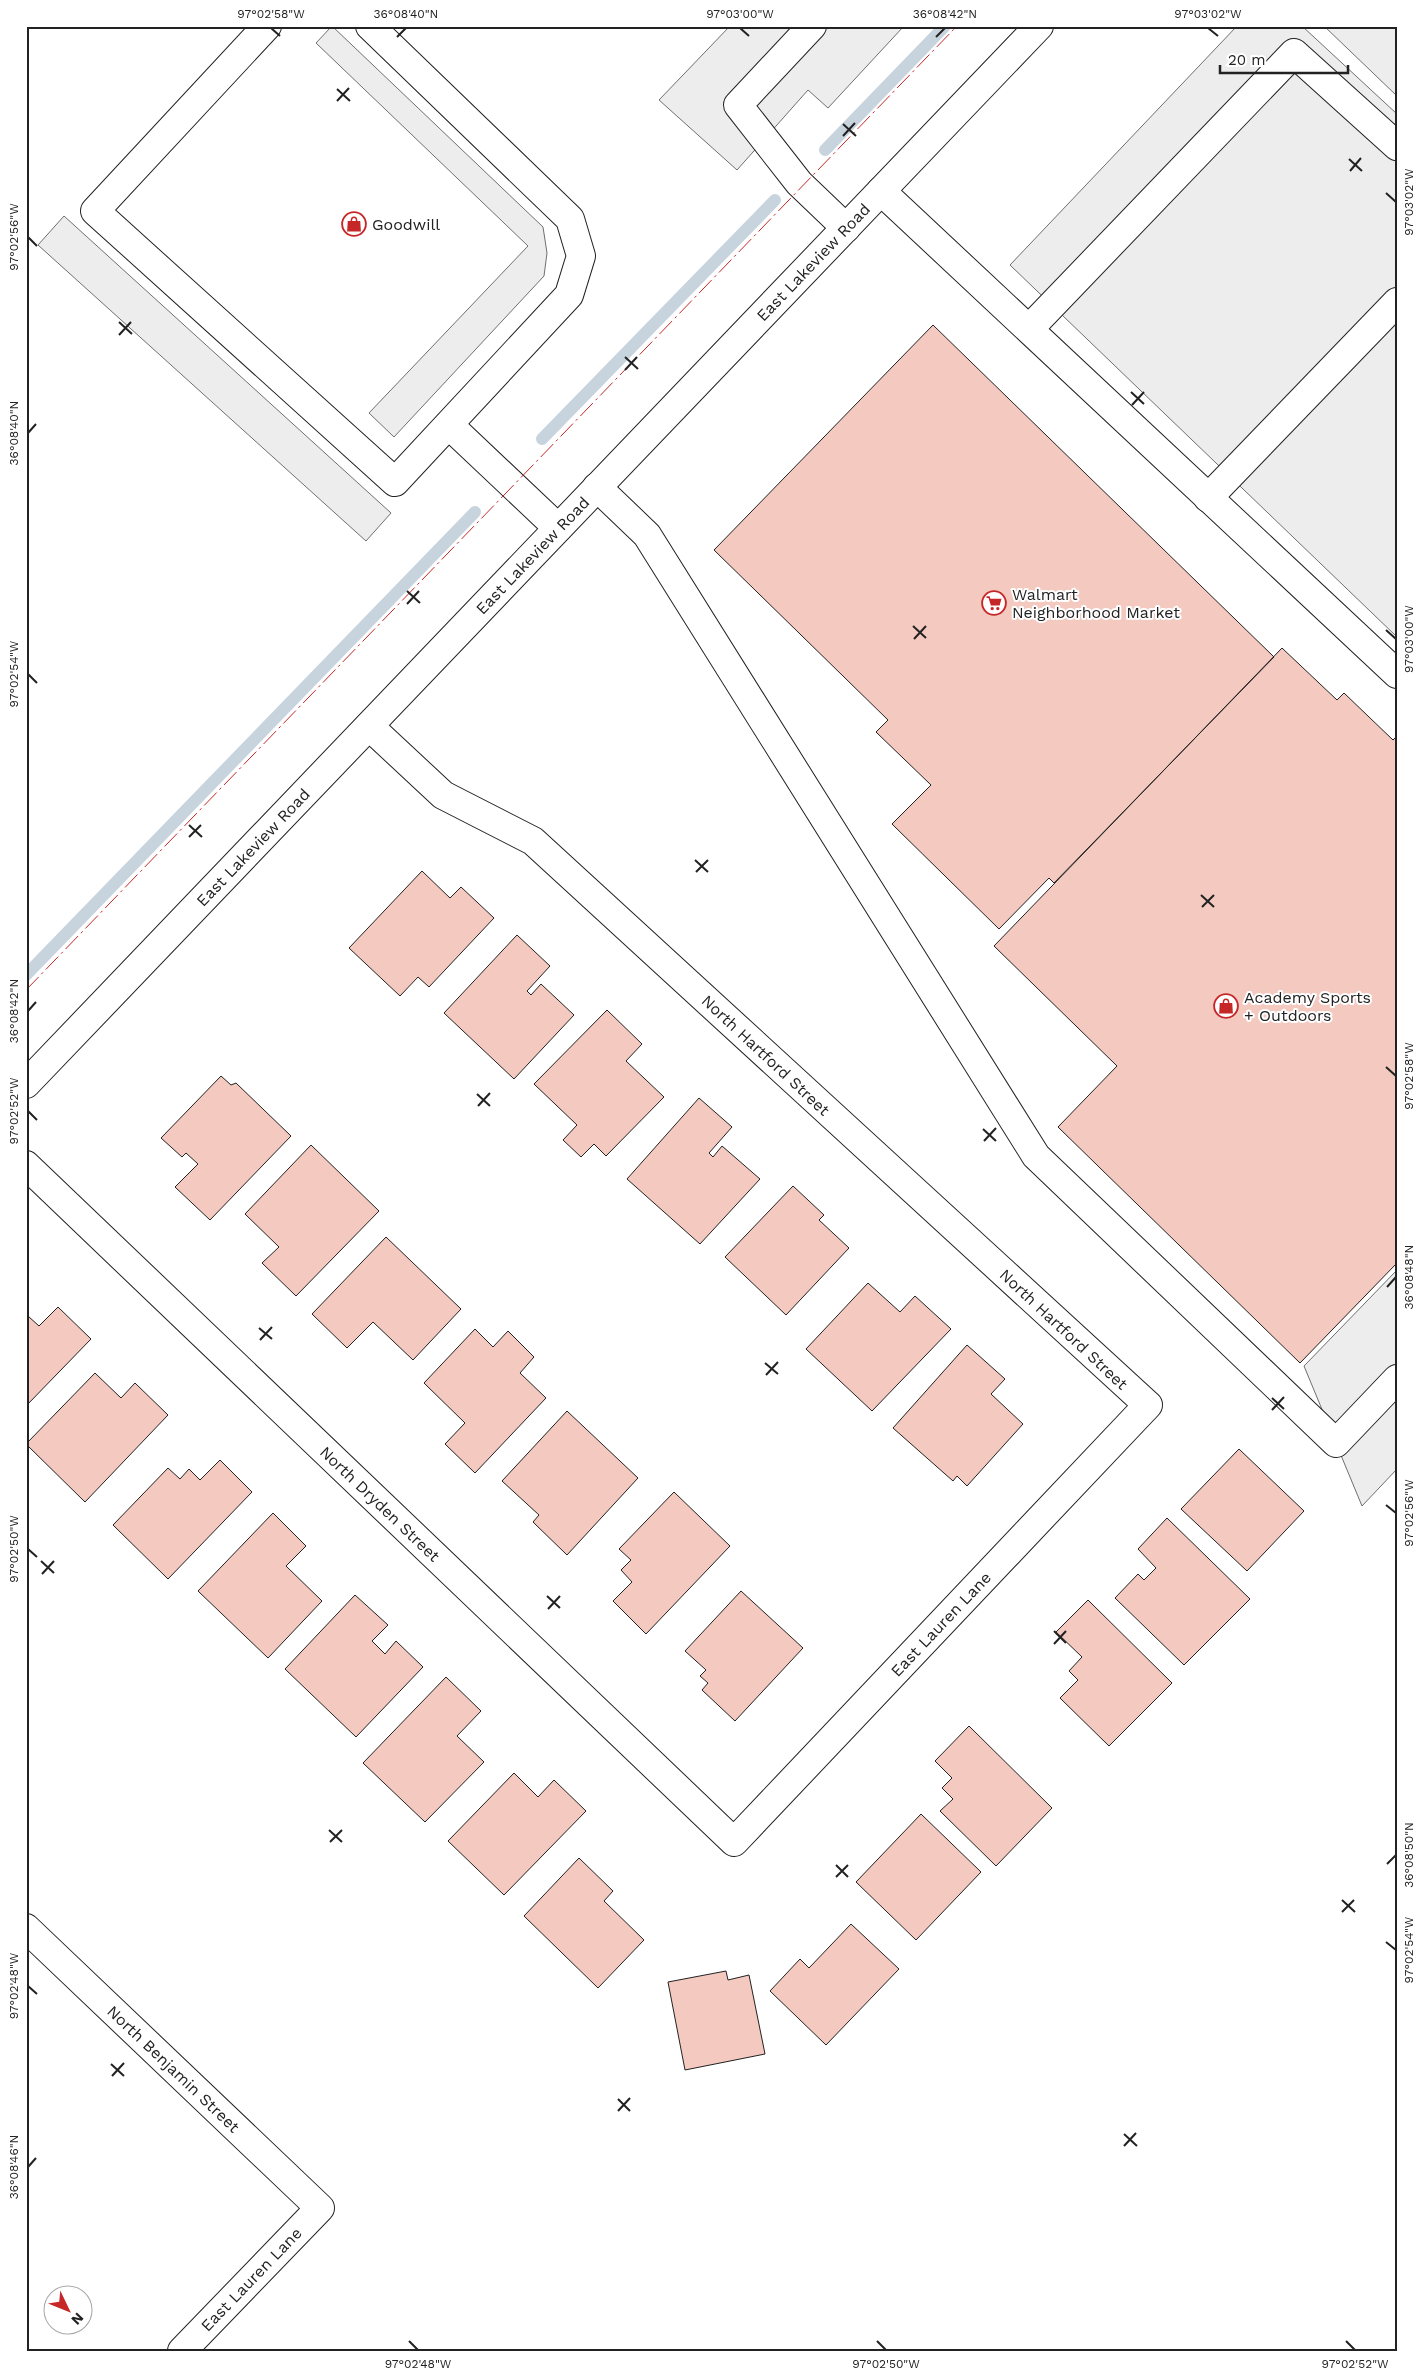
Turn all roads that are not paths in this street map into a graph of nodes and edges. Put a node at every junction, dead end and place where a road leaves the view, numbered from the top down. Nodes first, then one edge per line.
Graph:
1 (267, 26) edge
2 (370, 26) edge
3 (812, 26) edge
4 (1039, 26) edge
5 (1397, 146) edge
6 (881, 191) junction
7 (846, 228) junction
8 (1397, 302) edge
9 (1029, 329) junction
10 (449, 425) junction
11 (598, 487) junction
12 (1208, 498) junction
13 (558, 528) junction
14 (1397, 674) edge
15 (369, 726) junction
16 (26, 1084) edge
17 (26, 1165) edge
18 (1397, 1379) edge
19 (1148, 1405) joint
20 (734, 1842) joint
21 (26, 1928) edge
22 (320, 2208) joint
23 (182, 2351) edge

1 - 10 street
2 - 10 street
3 - 7 street
4 - 6 street, East Lakeview Road
5 - 9 street
6 - 7 street, East Lakeview Road
6 - 9 street
7 - 11 street, East Lakeview Road
8 - 12 street
9 - 12 street
10 - 13 street
11 - 13 street, East Lakeview Road
11 - 18 street
12 - 14 street
13 - 15 street, East Lakeview Road
15 - 16 street, East Lakeview Road
15 - 19 street, North Hartford Street
17 - 20 street, North Dryden Street
19 - 20 street, East Lauren Lane
21 - 22 street, North Benjamin Street
22 - 23 street, East Lauren Lane

